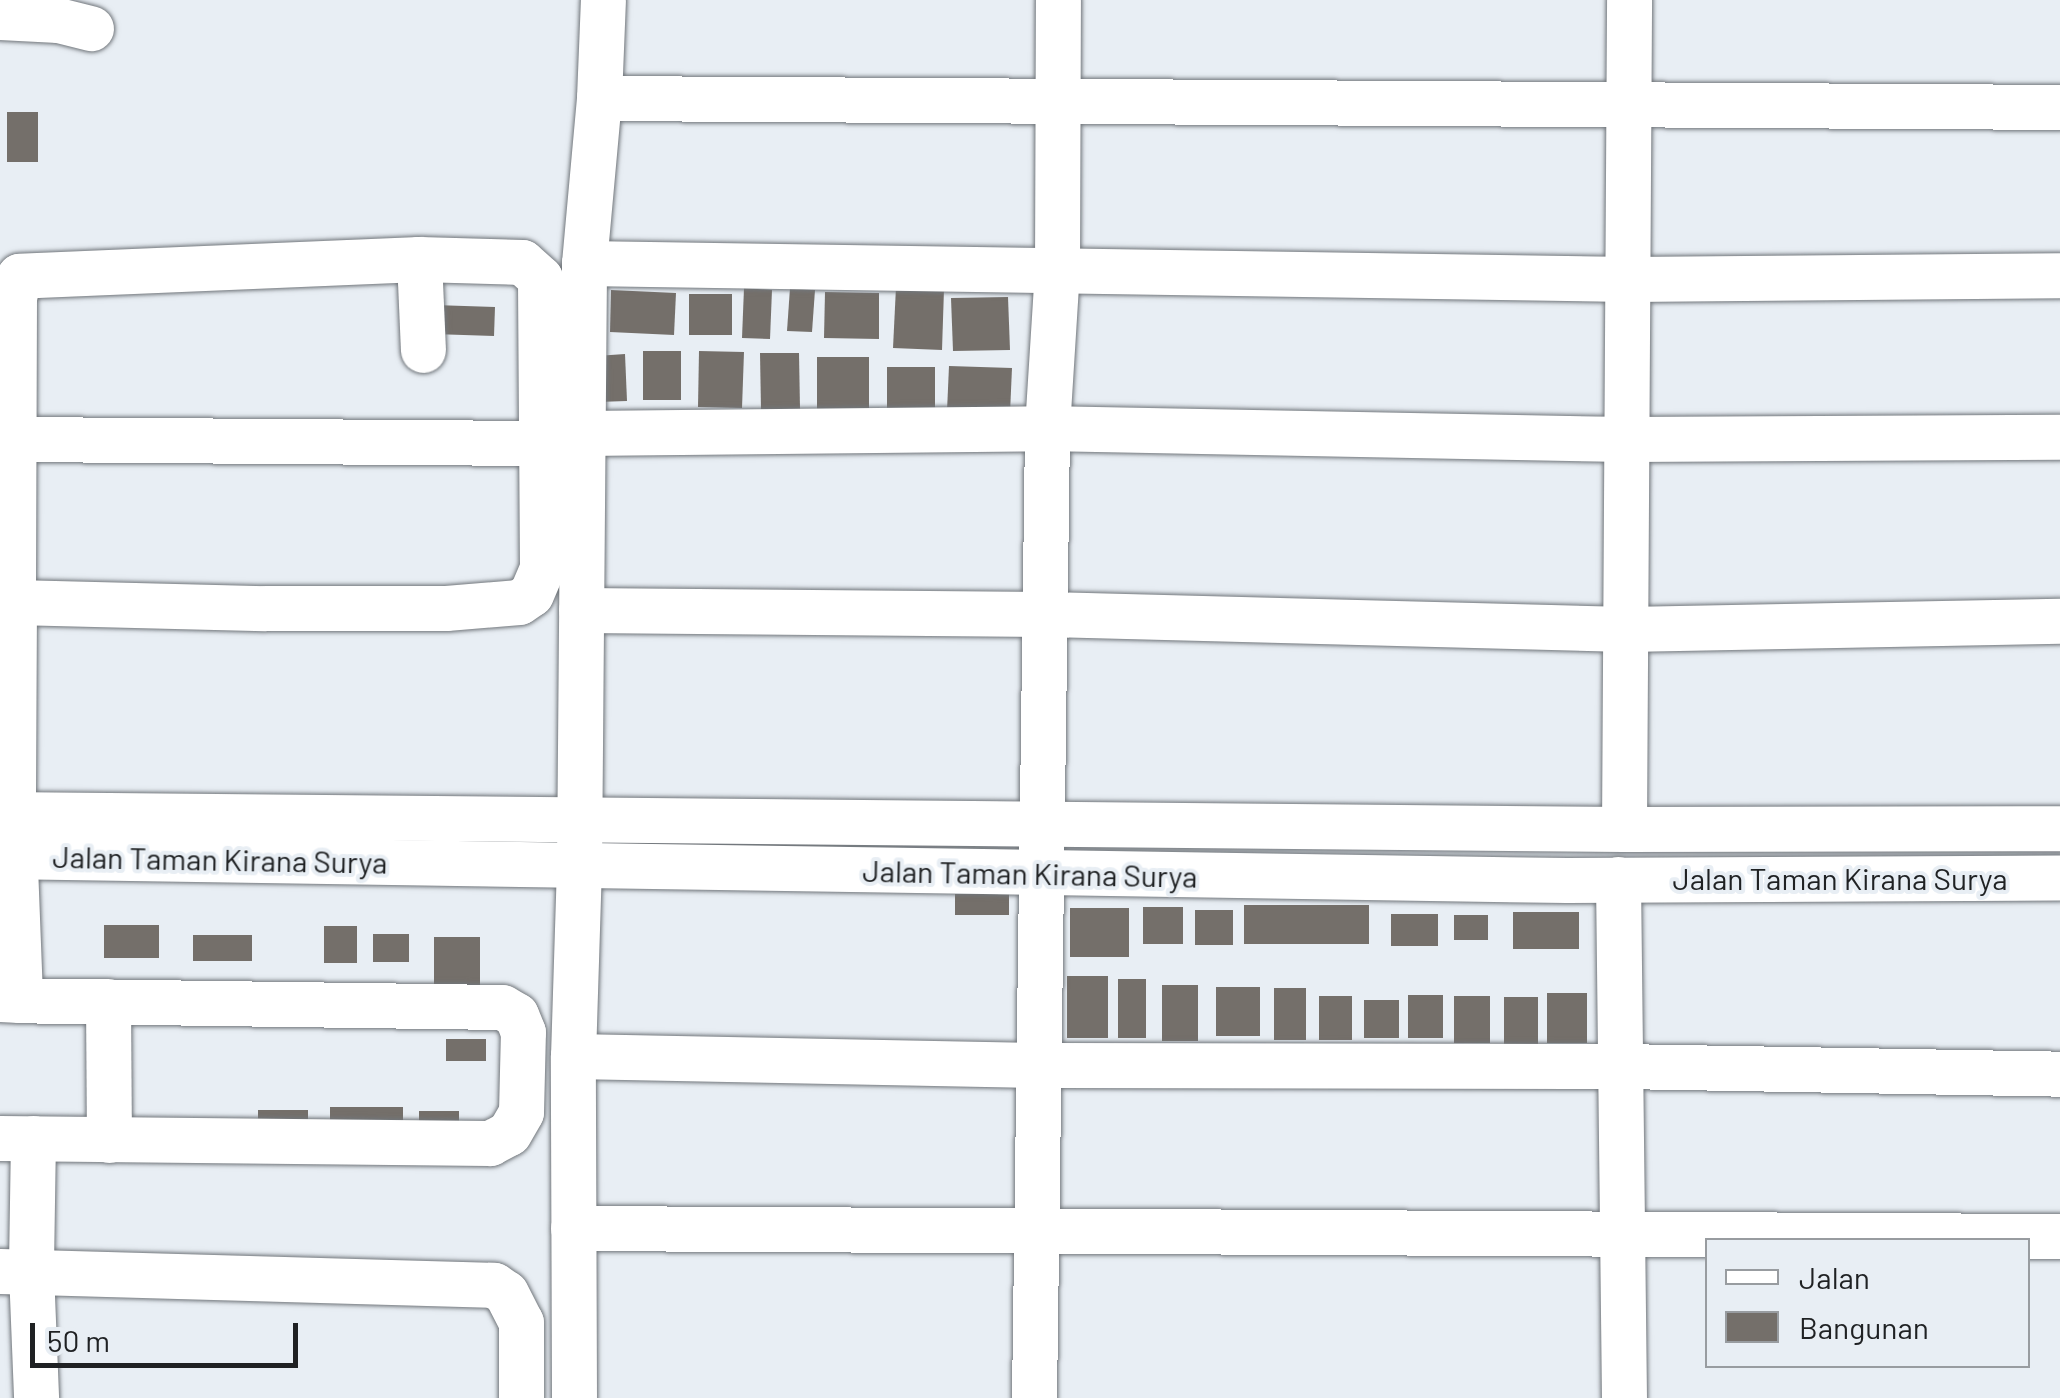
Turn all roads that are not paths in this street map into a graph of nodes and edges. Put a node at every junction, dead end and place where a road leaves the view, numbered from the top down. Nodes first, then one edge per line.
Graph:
1 (602, 0) edge
2 (1058, 0) edge
3 (1629, 0) edge
4 (0, 17) edge
5 (91, 28) dead end
6 (600, 98) junction
7 (1058, 99) junction
8 (1630, 104) junction
9 (2060, 107) edge
10 (419, 259) junction
11 (584, 264) junction
12 (1057, 269) junction
13 (2060, 275) edge
14 (1629, 280) junction
15 (424, 350) dead end
16 (1047, 428) junction
17 (2060, 437) edge
18 (561, 438) junction
19 (16, 439) junction
20 (1628, 439) junction
21 (7, 602) edge
22 (581, 610) junction
23 (1045, 614) junction
24 (2060, 620) edge
25 (1626, 630) junction
26 (1043, 822) junction
27 (2060, 828) edge
28 (1624, 829) junction
29 (7, 835) edge
30 (579, 843) junction
31 (1042, 872) junction
32 (2060, 877) edge
33 (1618, 879) junction
34 (10, 1000) edge
35 (108, 1001) junction
36 (573, 1056) junction
37 (1037, 1065) junction
38 (1620, 1066) junction
39 (2060, 1074) edge
40 (17, 1138) edge
41 (109, 1140) junction
42 (573, 1228) junction
43 (1036, 1230) junction
44 (1622, 1232) junction
45 (2060, 1236) edge
46 (16, 1271) edge
47 (36, 1398) edge
48 (521, 1398) edge
49 (574, 1398) edge
50 (1034, 1398) edge
51 (1624, 1398) edge

1 - 6 street
2 - 7 street
3 - 8 street
4 - 5 street
6 - 7 street
6 - 11 street
7 - 8 street
7 - 12 street
8 - 9 street
8 - 14 street
10 - 15 street
10 - 18 street
10 - 19 street
11 - 12 street
11 - 18 street
12 - 14 street
12 - 16 street
13 - 14 street
14 - 20 street
16 - 18 street
16 - 20 street
16 - 23 street
17 - 20 street
18 - 19 street
18 - 21 street
18 - 22 street
19 - 21 street
20 - 25 street
21 - 29 street
22 - 23 street
22 - 30 street
23 - 25 street
23 - 26 street
24 - 25 street
25 - 28 street
26 - 28 street, Jalan Taman Kirana Surya
26 - 30 street, Jalan Taman Kirana Surya
26 - 31 street
27 - 28 street, Jalan Taman Kirana Surya
29 - 30 street, Jalan Taman Kirana Surya
29 - 34 street
30 - 31 street, Jalan Taman Kirana Surya
30 - 36 street
31 - 33 street, Jalan Taman Kirana Surya
31 - 37 street
32 - 33 street, Jalan Taman Kirana Surya
33 - 38 street
34 - 35 street
35 - 41 street
35 - 41 street
36 - 37 street
36 - 42 street
37 - 38 street
37 - 43 street
38 - 39 street
38 - 44 street
40 - 41 street
40 - 46 street
42 - 43 street
42 - 49 street
43 - 44 street
43 - 50 street
44 - 45 street
44 - 51 street
46 - 47 street
46 - 48 street

